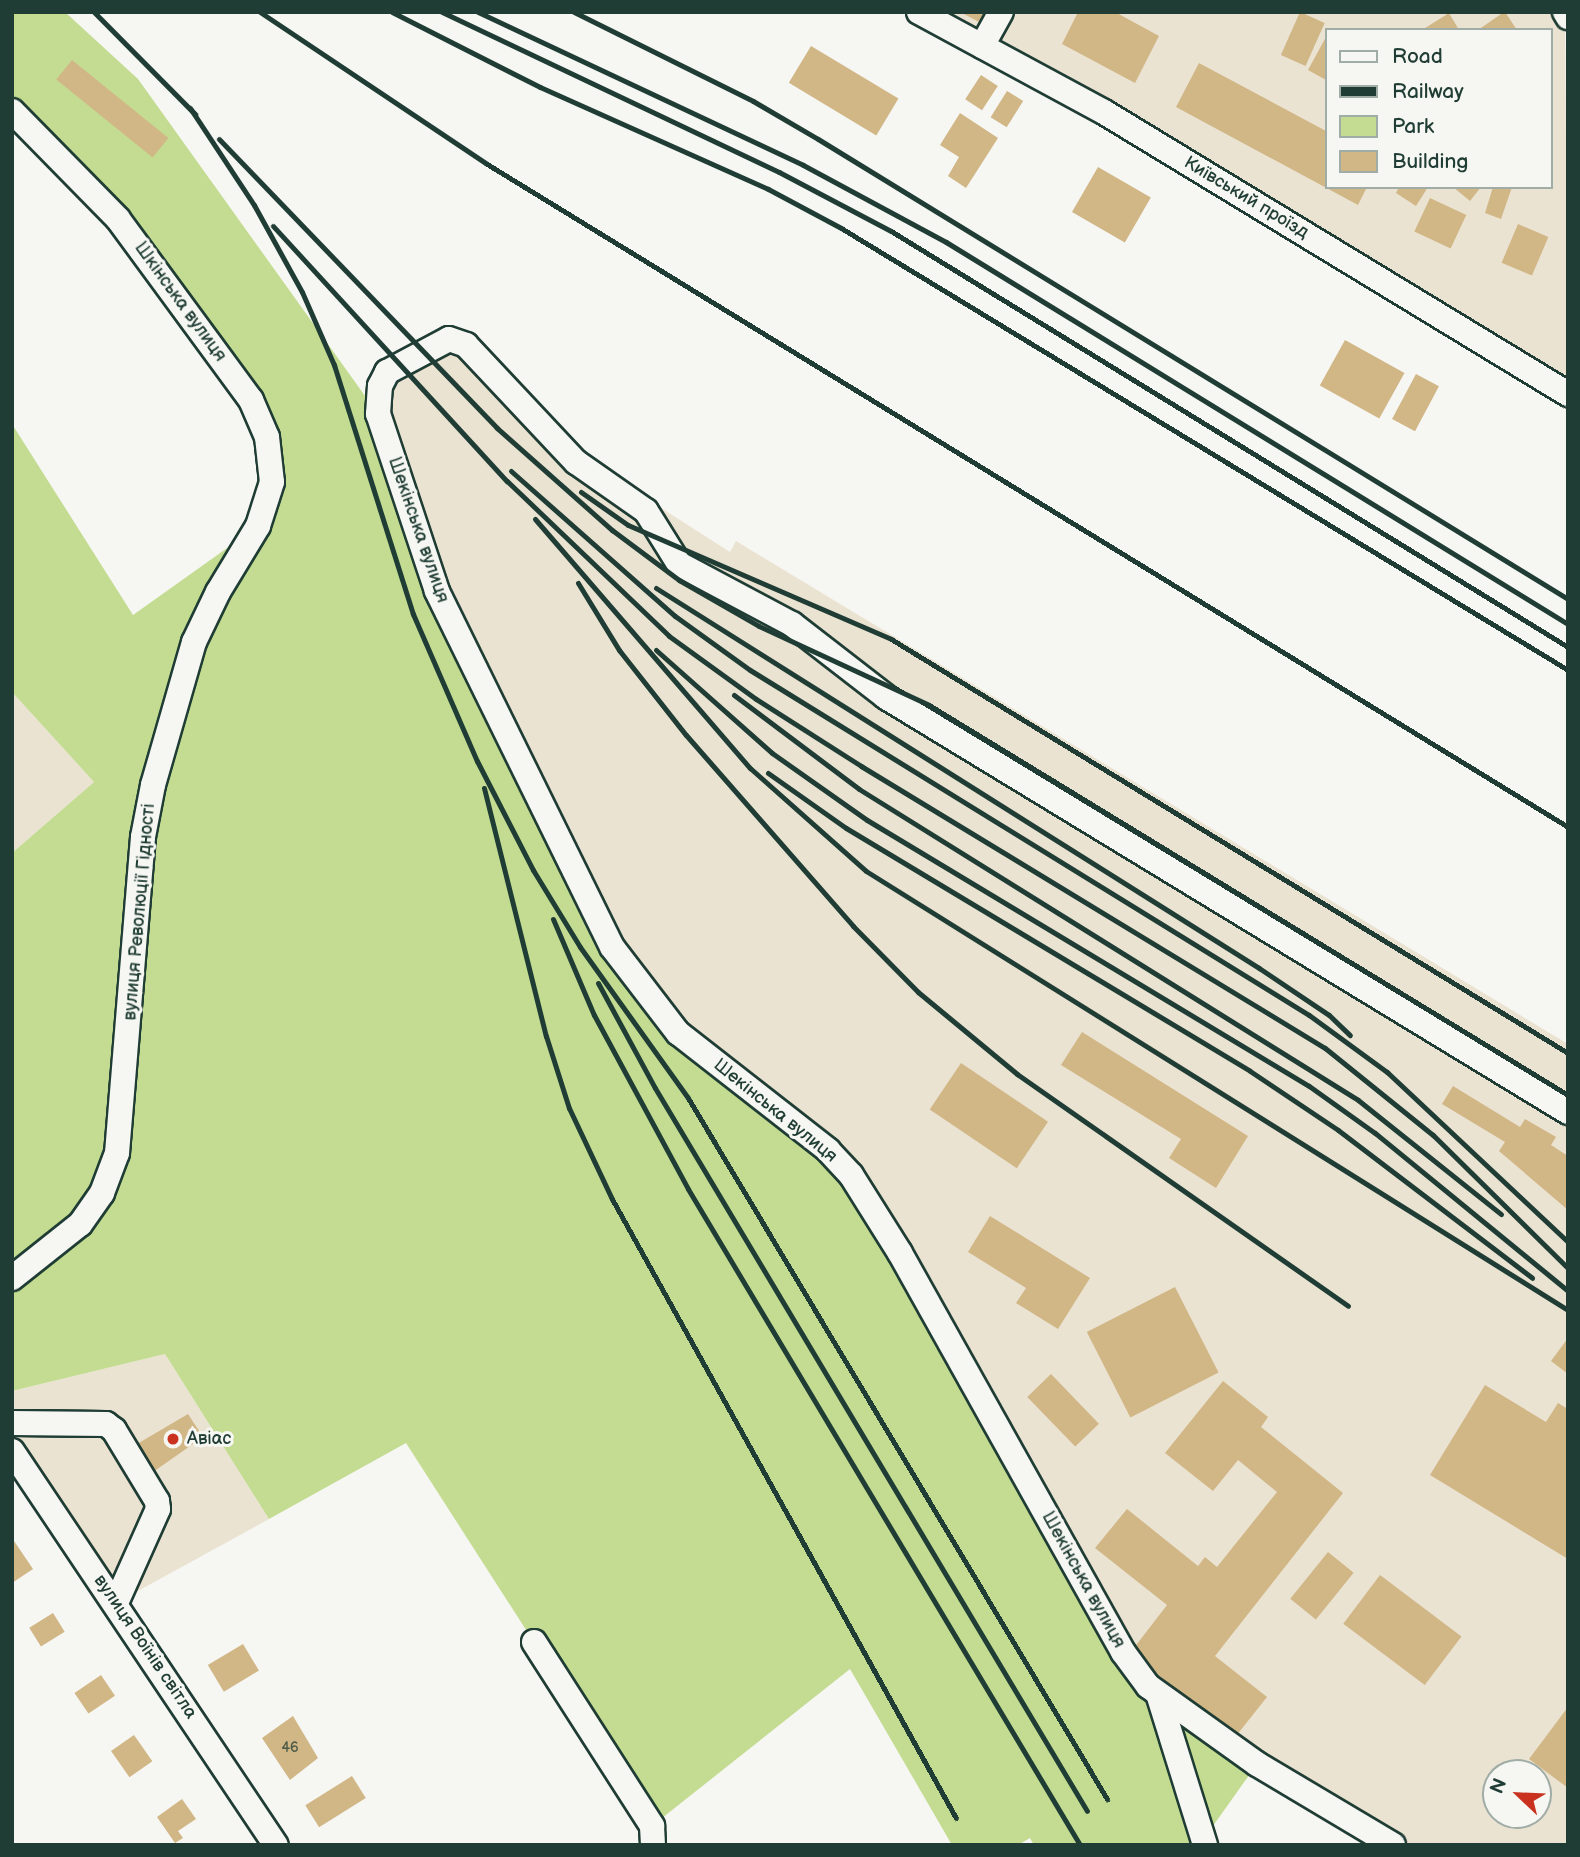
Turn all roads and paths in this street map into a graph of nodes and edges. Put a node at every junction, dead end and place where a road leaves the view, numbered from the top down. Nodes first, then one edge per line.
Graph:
1 (919, 12) edge
2 (1001, 12) edge
3 (1565, 12) edge
4 (1568, 17) edge
5 (982, 46) junction
6 (12, 111) edge
7 (1568, 394) edge
8 (258, 526) joint
9 (1568, 1112) edge
10 (12, 1278) edge
11 (12, 1423) edge
12 (12, 1451) edge
13 (116, 1603) junction
14 (534, 1642) dead end
15 (1158, 1697) junction
16 (276, 1845) edge
17 (653, 1845) edge
18 (1205, 1845) edge
19 (1393, 1845) edge

1 - 5 street, Київський проїзд
2 - 5 street
3 - 4 street
5 - 7 street, Київський проїзд
6 - 8 street, Шкінська вулиця
8 - 10 street, вулиця Революції Гідності
9 - 15 street, Шекінська вулиця
11 - 13 street
12 - 13 street, вулиця Воїнів світла
13 - 16 street, вулиця Воїнів світла
14 - 17 street
15 - 18 street
15 - 19 street, Шекінська вулиця

